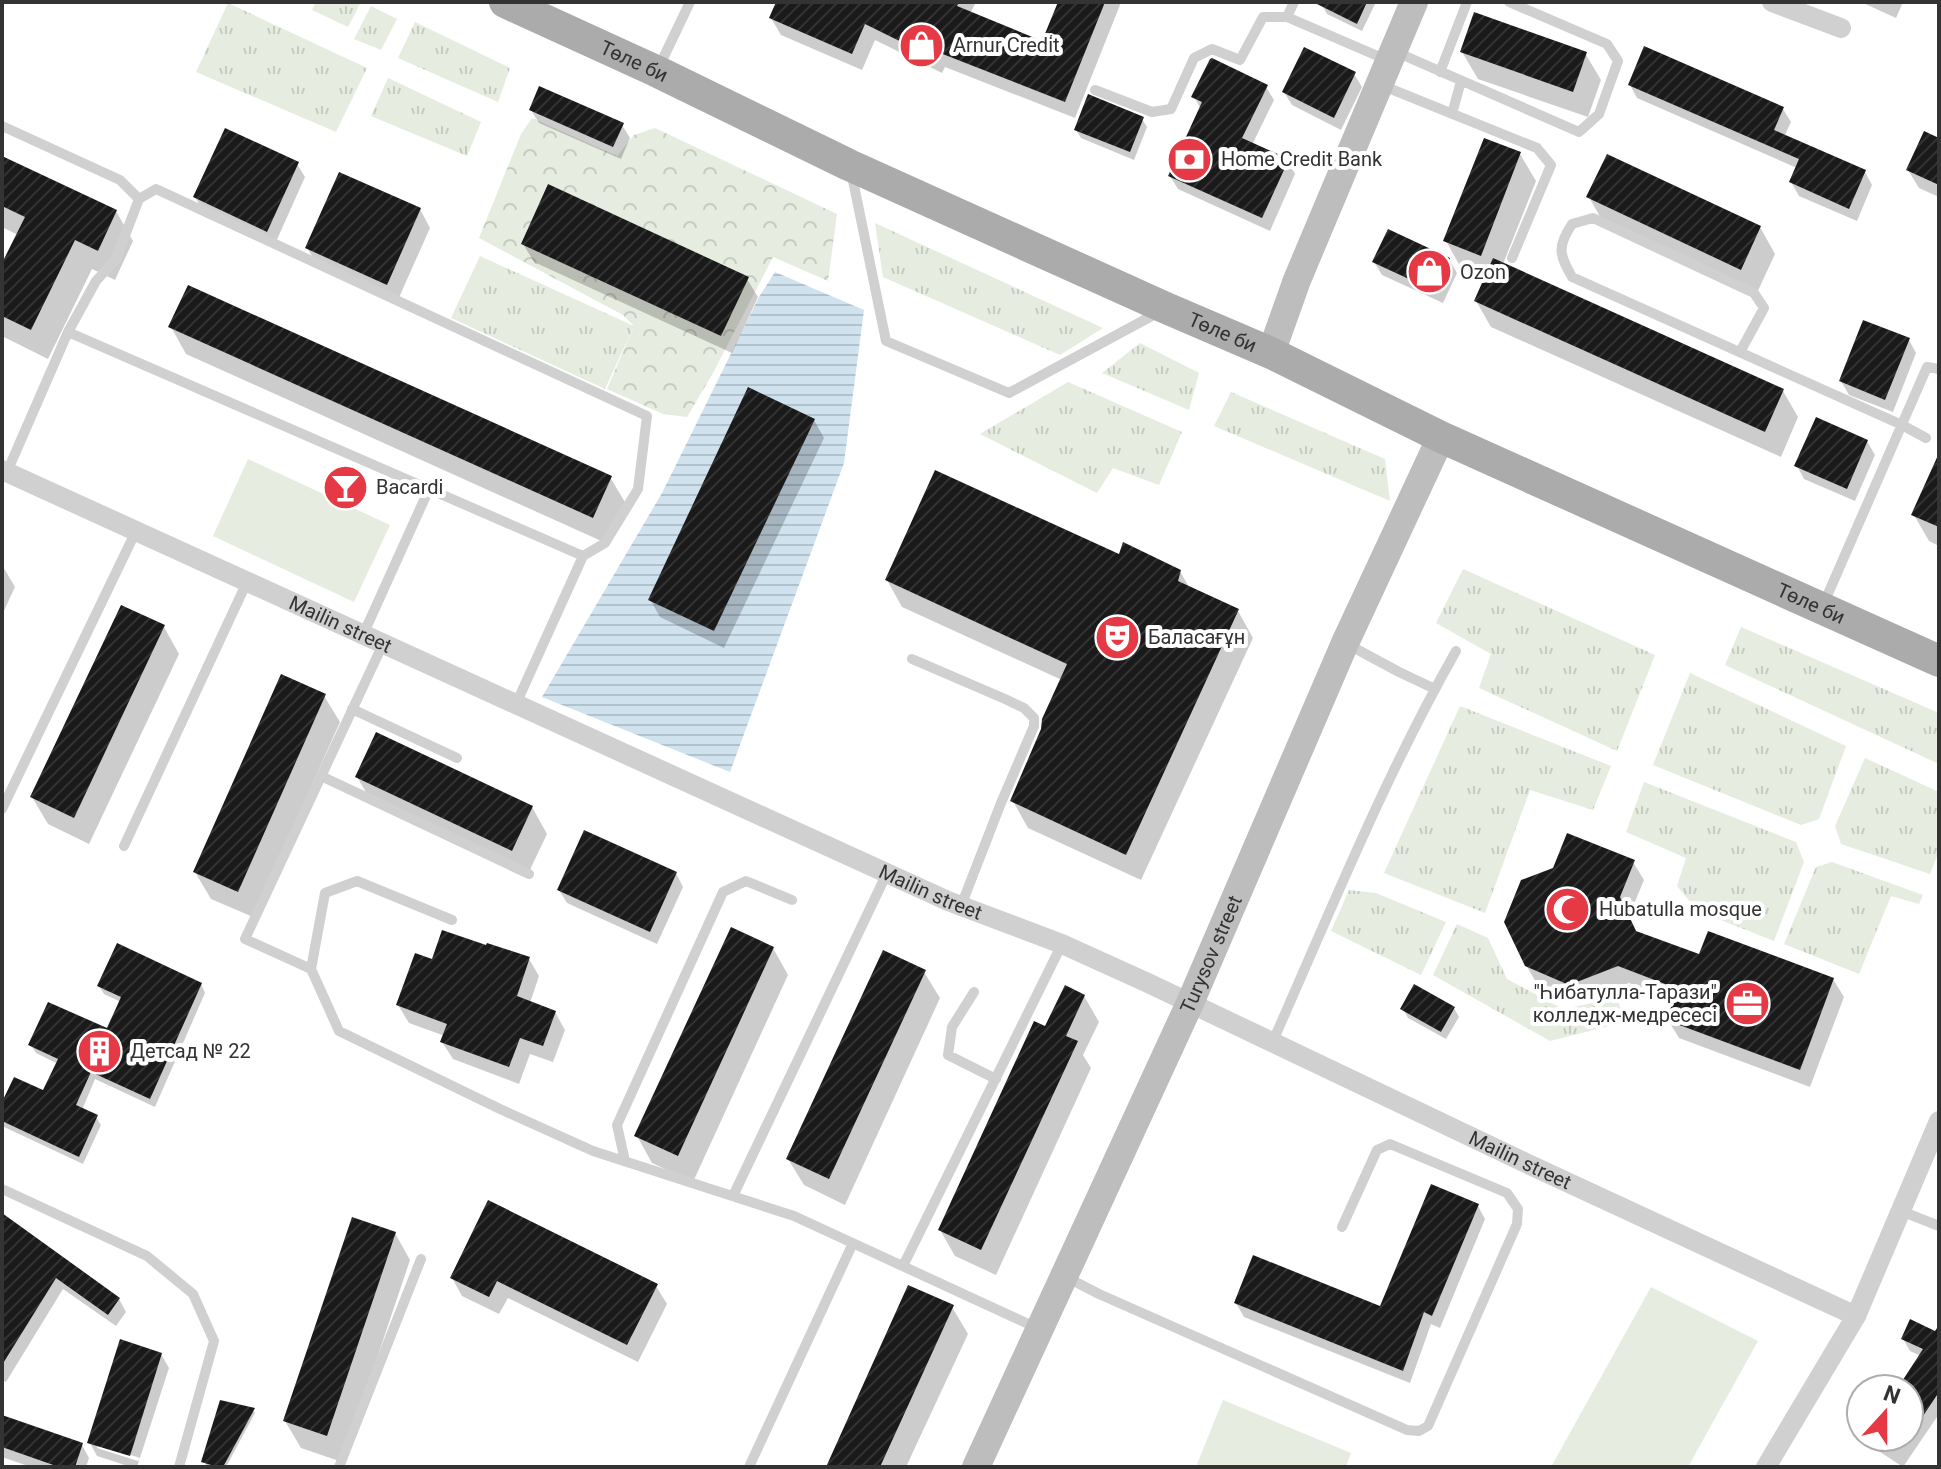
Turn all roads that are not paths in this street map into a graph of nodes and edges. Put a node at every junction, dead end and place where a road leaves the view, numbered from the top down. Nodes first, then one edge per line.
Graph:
1 (505, 2) edge
2 (690, 2) edge
3 (1294, 2) edge
4 (1414, 2) edge
5 (1467, 2) edge
6 (1509, 2) edge
7 (1772, 2) edge
8 (1287, 17) junction
9 (1841, 28) dead end
10 (1387, 66) junction
11 (656, 71) junction
12 (1440, 72) junction
13 (1461, 81) junction
14 (1095, 90) dead end
15 (1452, 114) junction
16 (2, 126) edge
17 (849, 165) junction
18 (139, 199) junction
19 (1512, 258) dead end
20 (1166, 308) junction
21 (68, 332) junction
22 (1740, 352) junction
23 (1271, 353) junction
24 (1939, 369) edge
25 (1902, 425) junction
26 (1441, 437) junction
27 (1926, 438) dead end
28 (5, 471) edge
29 (429, 489) junction
30 (136, 531) junction
31 (583, 556) junction
32 (247, 582) junction
33 (1822, 609) junction
34 (363, 635) junction
35 (1345, 643) junction
36 (383, 644) junction
37 (1456, 651) dead end
38 (912, 659) dead end
39 (1939, 661) edge
40 (1435, 689) junction
41 (516, 704) junction
42 (352, 709) junction
43 (457, 758) dead end
44 (321, 776) junction
45 (2, 809) edge
46 (124, 846) dead end
47 (887, 873) junction
48 (529, 874) dead end
49 (792, 900) dead end
50 (961, 906) junction
51 (452, 920) dead end
52 (1062, 944) junction
53 (311, 969) junction
54 (974, 992) dead end
55 (1190, 1003) junction
56 (1273, 1041) junction
57 (996, 1079) junction
58 (1939, 1121) edge
59 (625, 1161) junction
60 (2, 1189) edge
61 (733, 1196) junction
62 (1901, 1211) junction
63 (1939, 1226) edge
64 (1342, 1227) dead end
65 (853, 1243) junction
66 (421, 1259) dead end
67 (903, 1266) junction
68 (1064, 1276) junction
69 (1856, 1316) junction
70 (1040, 1329) junction
71 (179, 1467) edge
72 (339, 1467) edge
73 (749, 1467) edge
74 (976, 1467) edge
75 (1766, 1467) edge

1 - 11 main road, Төле би
2 - 11 lane
3 - 8 lane
4 - 10 main road
5 - 12 lane
6 - 13 lane
7 - 9 street
8 - 10 lane
8 - 14 lane
10 - 12 lane
10 - 15 lane
10 - 23 main road
11 - 17 main road, Төле би
12 - 13 lane
13 - 15 lane
15 - 19 lane
16 - 18 lane
17 - 20 main road, Төле би
17 - 20 lane
18 - 21 lane
18 - 31 lane
20 - 23 main road, Төле би
21 - 28 lane
21 - 29 lane
22 - 22 lane
22 - 25 lane
23 - 26 main road, Төле би
24 - 25 lane
25 - 27 lane
25 - 33 lane
26 - 33 main road, Төле би
26 - 35 main road, Turysov street
28 - 30 street, Mailin street
29 - 31 lane
29 - 34 lane
30 - 32 street, Mailin street
30 - 45 lane
31 - 41 lane
32 - 34 street, Mailin street
32 - 46 lane
33 - 39 main road, Төле би
34 - 36 street, Mailin street
35 - 40 lane
35 - 55 main road, Turysov street
36 - 41 street, Mailin street
36 - 42 lane
37 - 40 lane
38 - 50 lane
40 - 56 lane
41 - 47 street, Mailin street
42 - 43 lane
42 - 44 lane
44 - 48 lane
44 - 53 lane
47 - 50 street, Mailin street
47 - 61 lane
49 - 59 lane
50 - 52 street, Mailin street
51 - 53 lane
52 - 55 street, Mailin street
52 - 57 lane
53 - 59 lane
54 - 57 lane
55 - 56 street, Mailin street
55 - 68 main road, Turysov street
56 - 69 street, Mailin street
57 - 67 lane
58 - 62 street
59 - 61 lane
60 - 71 lane
61 - 65 lane
62 - 63 lane
62 - 69 street
64 - 68 lane
65 - 67 lane
65 - 73 lane
66 - 72 lane
67 - 70 lane
68 - 70 main road, Turysov street
69 - 75 street
70 - 74 main road, Turysov street

